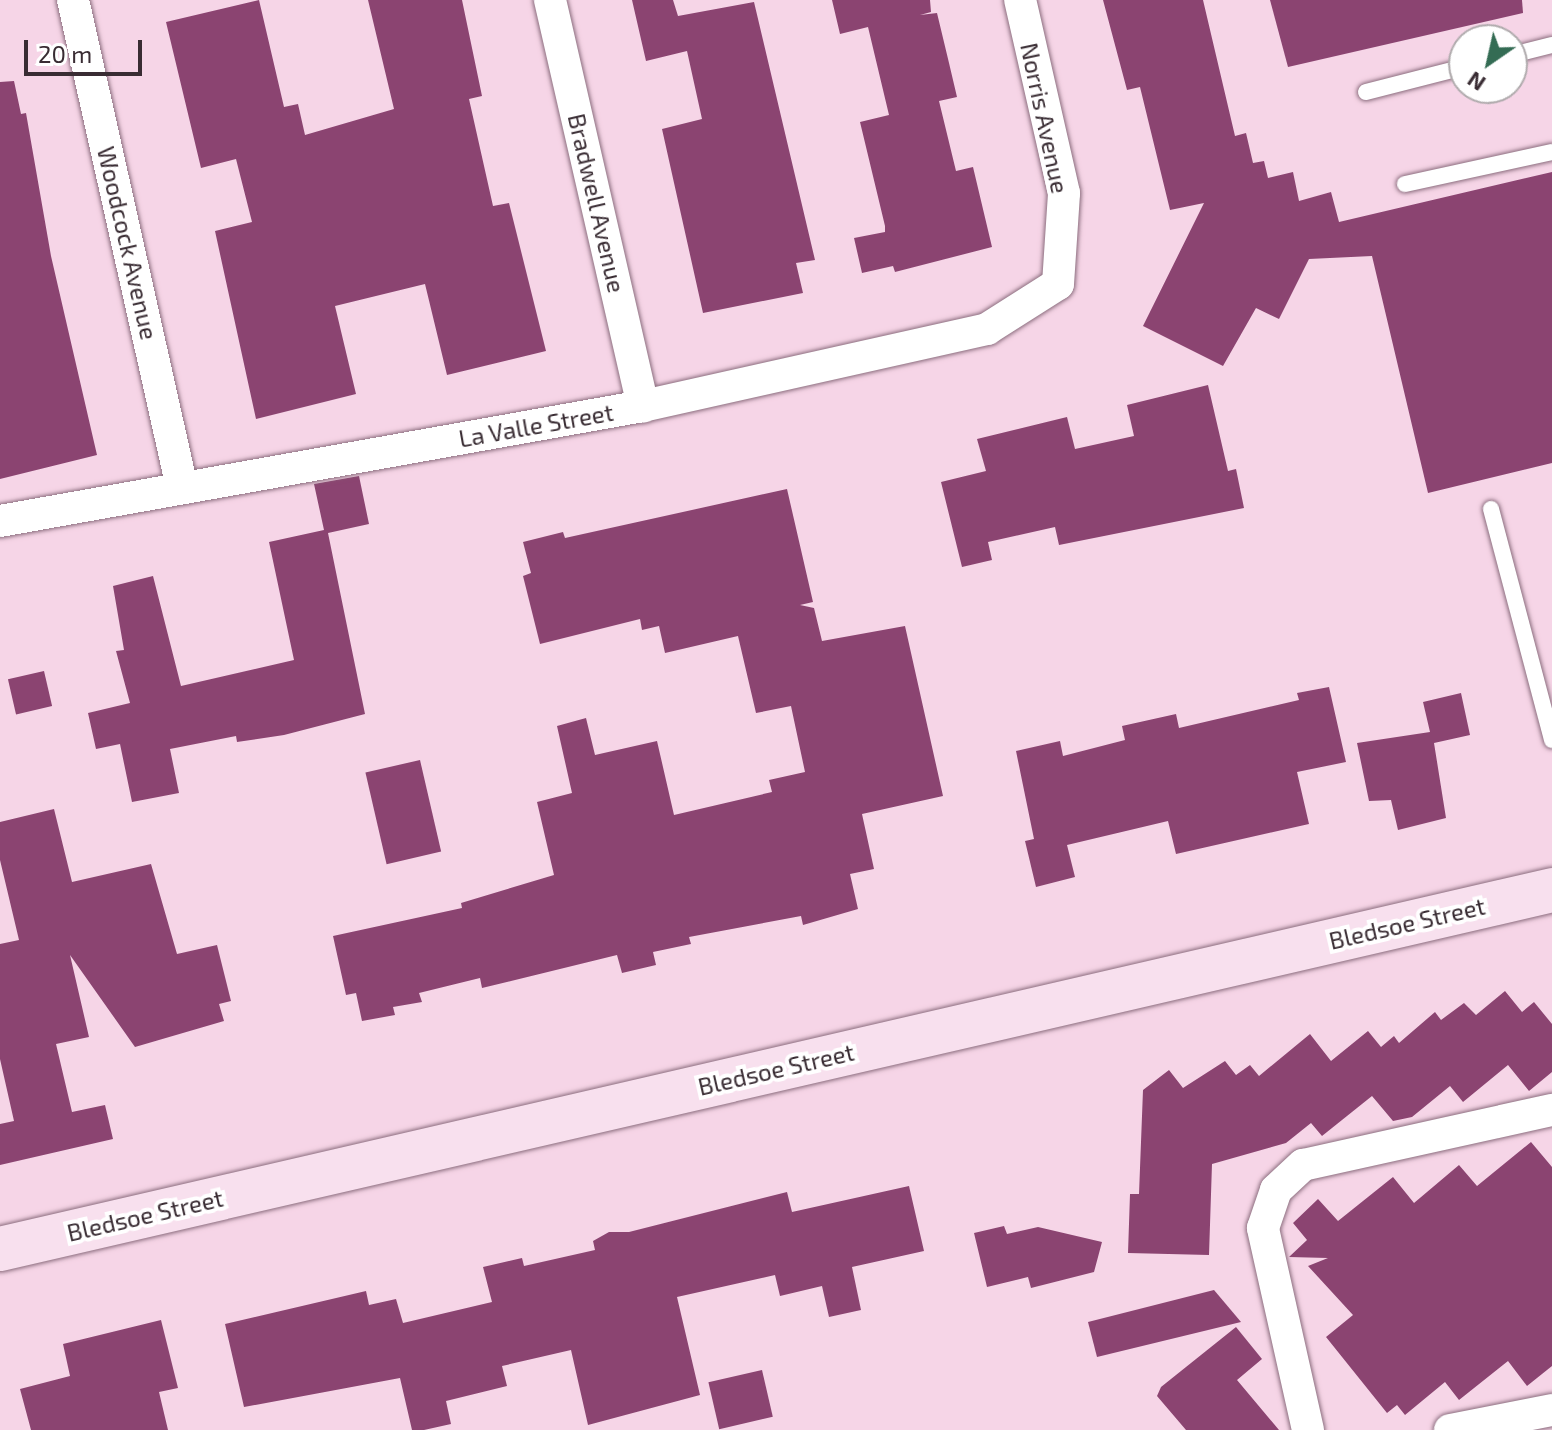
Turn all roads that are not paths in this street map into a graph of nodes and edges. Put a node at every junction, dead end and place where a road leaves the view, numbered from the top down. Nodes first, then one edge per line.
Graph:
1 (73, 0) edge
2 (550, 0) edge
3 (1020, 0) edge
4 (1552, 45) edge
5 (1528, 51) edge
6 (1448, 71) edge
7 (1366, 92) dead end
8 (1552, 152) edge
9 (1405, 184) dead end
10 (1058, 284) joint
11 (643, 406) junction
12 (182, 486) junction
13 (1491, 509) dead end
14 (0, 521) edge
15 (1552, 740) edge
16 (1552, 890) edge
17 (1552, 1110) edge
18 (0, 1249) edge
19 (1552, 1410) edge
20 (1308, 1430) edge
21 (1450, 1430) edge

1 - 12 street, Woodcock Avenue
2 - 11 street, Bradwell Avenue
3 - 10 street, Norris Avenue
4 - 5 lane
6 - 7 lane
8 - 9 lane
10 - 11 street, La Valle Street
11 - 12 street, La Valle Street
12 - 14 street, La Valle Street
13 - 15 lane
16 - 18 street, Bledsoe Street
17 - 20 street
19 - 21 street

